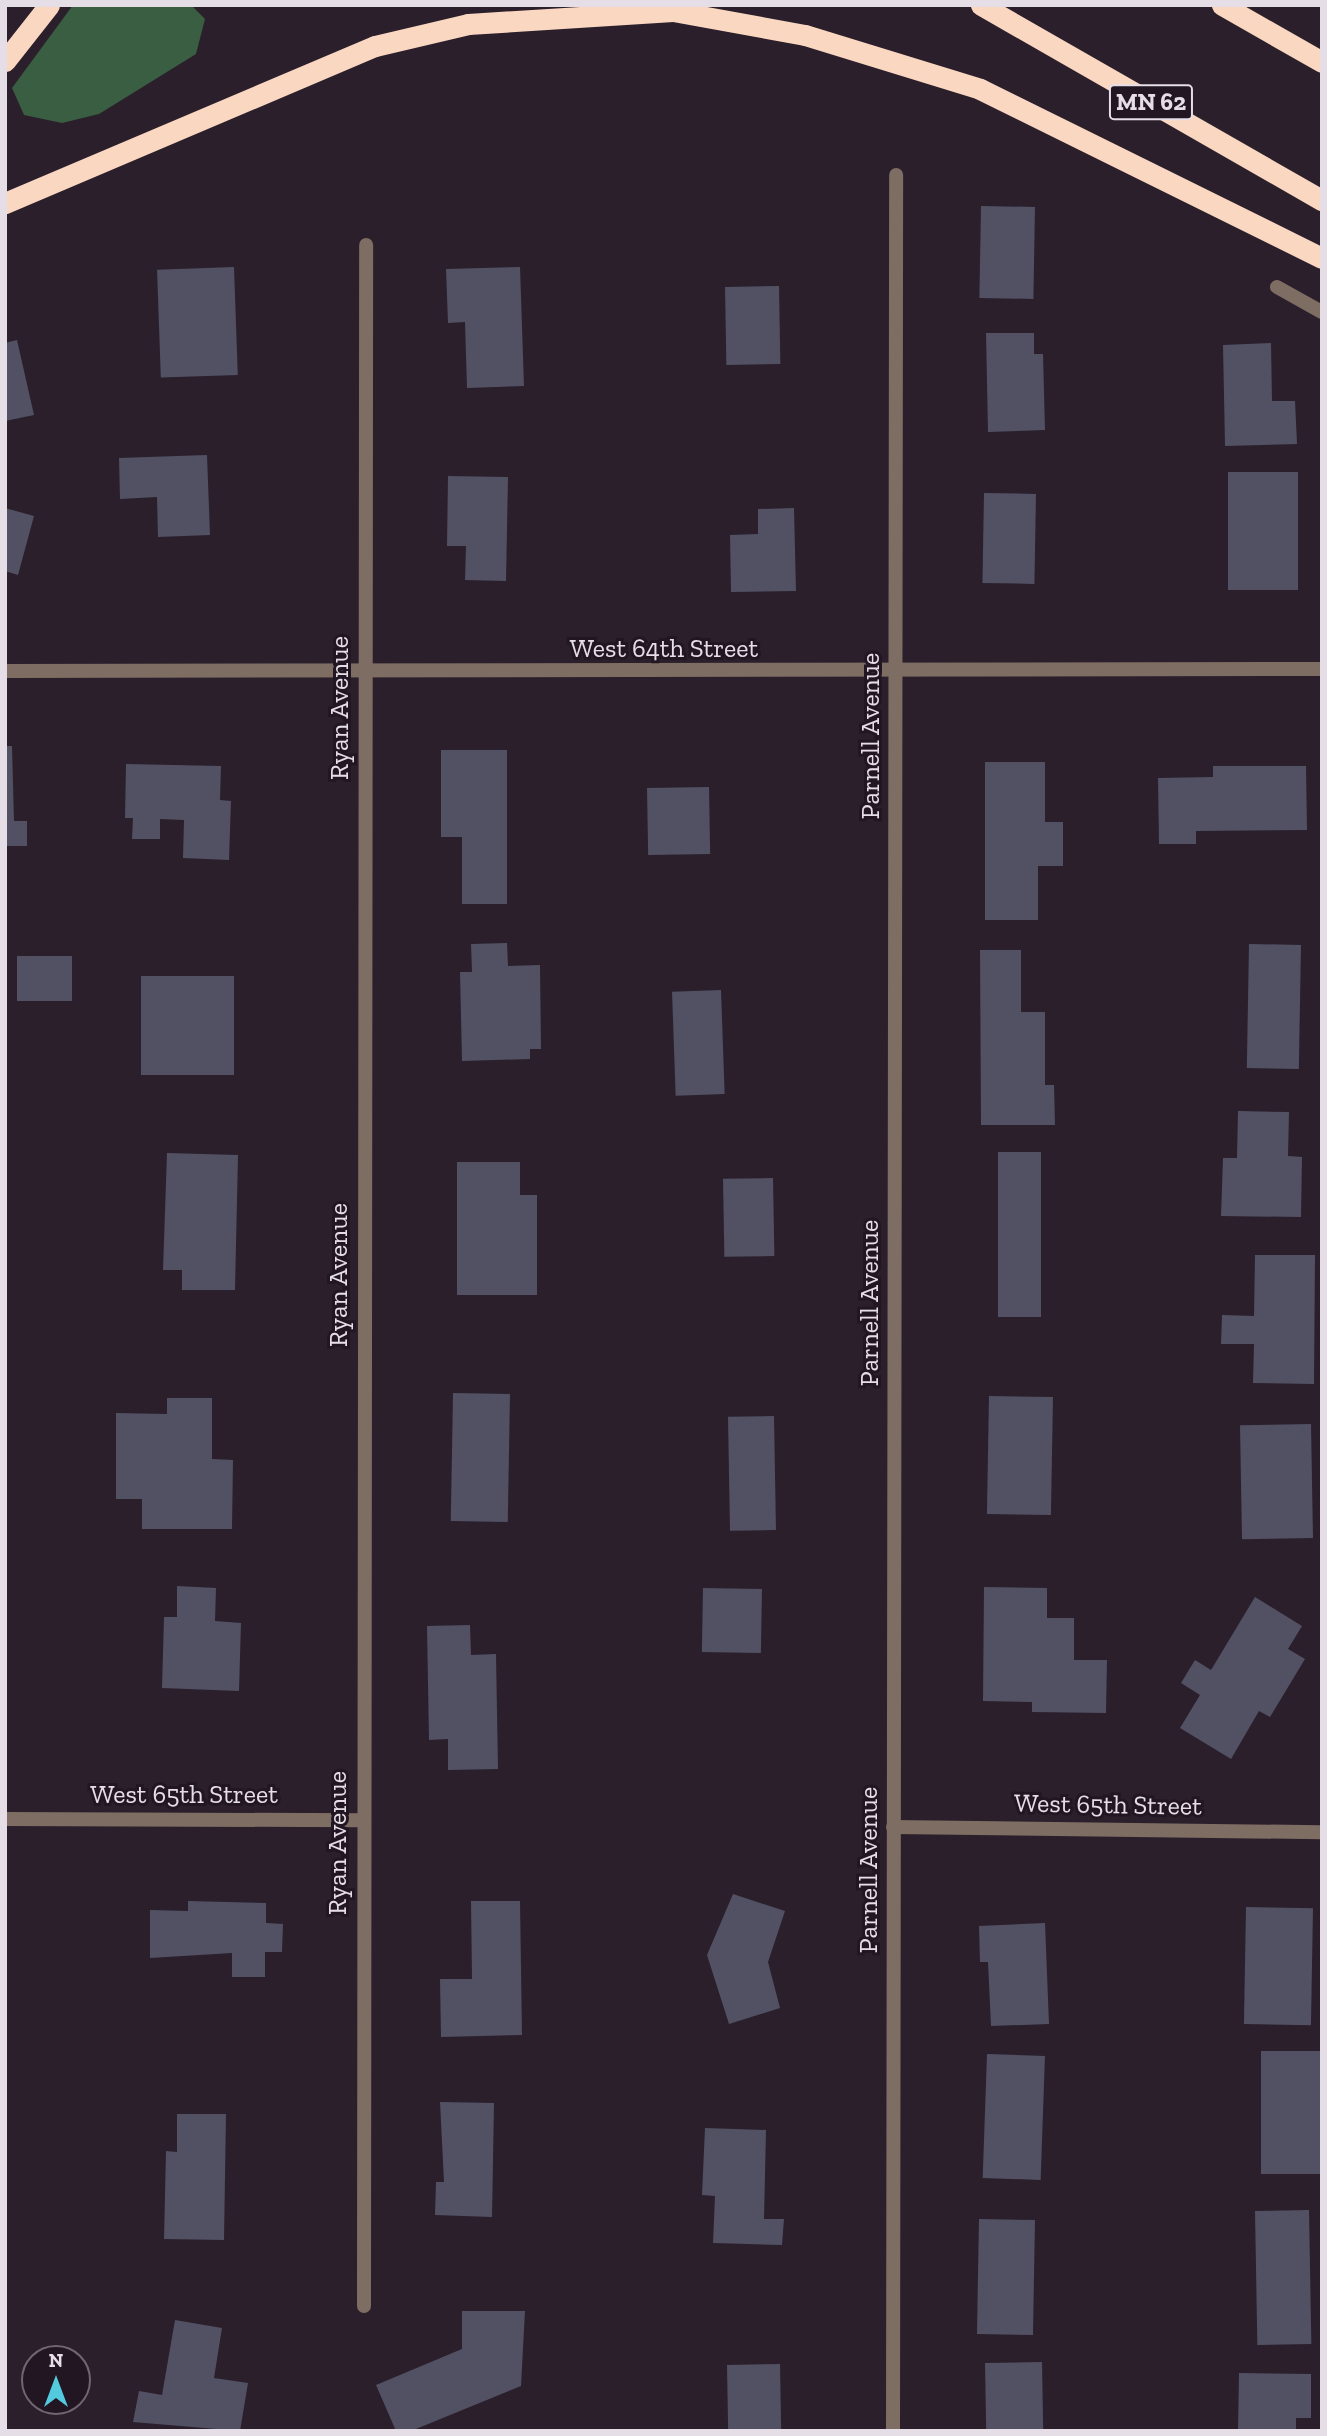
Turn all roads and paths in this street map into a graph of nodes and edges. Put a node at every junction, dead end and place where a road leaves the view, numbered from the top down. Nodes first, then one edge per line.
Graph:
1 (49, 5) edge
2 (981, 5) edge
3 (1222, 5) edge
4 (5, 61) edge
5 (1322, 62) edge
6 (896, 176) dead end
7 (1322, 200) edge
8 (5, 203) edge
9 (366, 245) dead end
10 (1322, 258) edge
11 (1277, 287) dead end
12 (1322, 312) edge
13 (1322, 669) edge
14 (5, 671) edge
15 (364, 673) junction
16 (896, 673) junction
17 (5, 1819) edge
18 (362, 1821) junction
19 (893, 1828) junction
20 (1322, 1832) edge
21 (364, 2306) dead end
22 (893, 2431) edge

1 - 4 highway
2 - 7 highway, MN 62
3 - 5 highway
6 - 16 street, Parnell Avenue
8 - 10 highway
9 - 15 street, Ryan Avenue
11 - 12 street
13 - 16 street, West 64th Street
14 - 15 street, West 64th Street
15 - 16 street, West 64th Street
15 - 18 street, Ryan Avenue
16 - 19 street, Parnell Avenue
17 - 18 street, West 65th Street
18 - 21 street, Ryan Avenue
19 - 20 street, West 65th Street
19 - 22 street, Parnell Avenue

